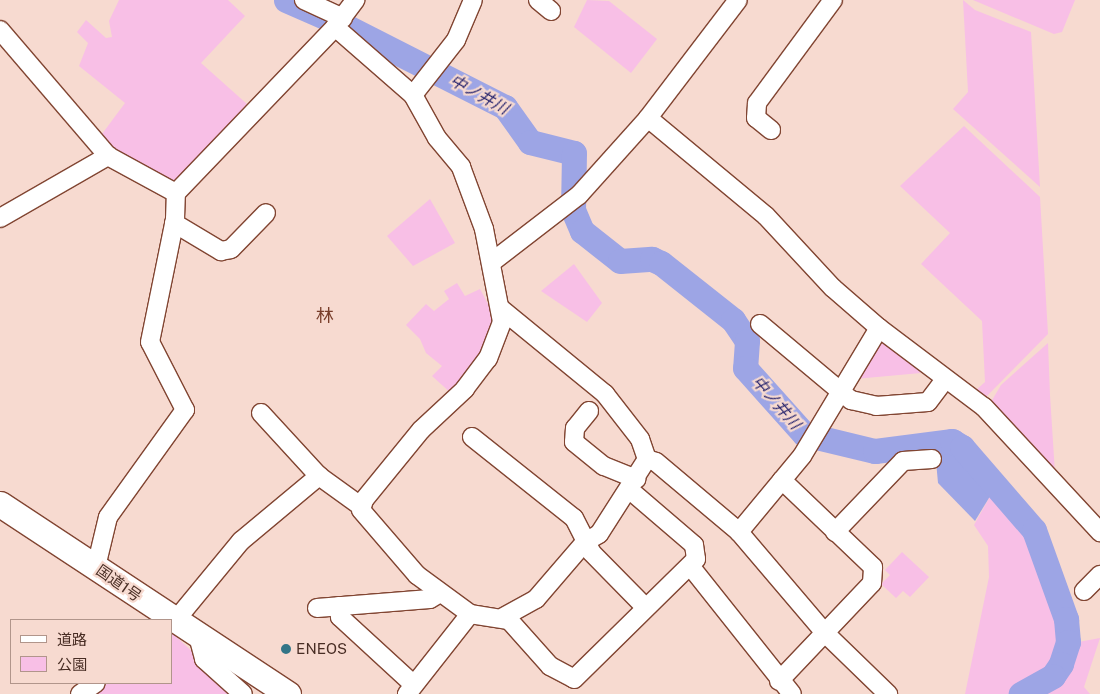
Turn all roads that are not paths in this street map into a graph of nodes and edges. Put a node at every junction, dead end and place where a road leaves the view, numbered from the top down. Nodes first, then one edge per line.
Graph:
1 (304, 0) edge
2 (355, 0) edge
3 (473, 0) edge
4 (738, 0) edge
5 (833, 0) edge
6 (339, 22) junction
7 (0, 30) edge
8 (413, 95) junction
9 (648, 118) junction
10 (771, 130) dead end
11 (108, 156) junction
12 (176, 193) junction
13 (266, 213) dead end
14 (0, 218) edge
15 (174, 223) junction
16 (492, 262) junction
17 (500, 308) junction
18 (760, 324) dead end
19 (879, 328) junction
20 (944, 381) junction
21 (839, 394) junction
22 (589, 411) dead end
23 (261, 413) dead end
24 (472, 437) dead end
25 (647, 459) junction
26 (932, 459) dead end
27 (319, 476) junction
28 (782, 480) junction
29 (634, 485) junction
30 (0, 504) edge
31 (362, 507) junction
32 (739, 532) junction
33 (835, 532) junction
34 (1100, 532) edge
35 (585, 542) junction
36 (96, 567) junction
37 (691, 567) junction
38 (1100, 575) edge
39 (1084, 591) dead end
40 (440, 593) junction
41 (340, 606) junction
42 (317, 608) dead end
43 (645, 608) junction
44 (470, 614) junction
45 (504, 616) junction
46 (165, 618) edge
47 (172, 622) edge
48 (825, 633) junction
49 (198, 636) junction
50 (779, 681) junction
51 (95, 684) edge
52 (411, 690) edge
53 (80, 694) edge
54 (243, 694) edge
55 (288, 694) edge
56 (792, 694) edge
57 (888, 694) edge

1 - 6 street
2 - 6 street
3 - 8 street
4 - 9 street
5 - 10 street
6 - 8 street
6 - 12 street
7 - 11 street
8 - 16 street
9 - 16 street
9 - 19 street
11 - 12 street
11 - 14 street
12 - 15 street
13 - 15 street
15 - 36 street
16 - 17 street
17 - 25 street
17 - 31 street
18 - 21 street
19 - 20 street
19 - 21 street
20 - 21 street
20 - 34 street
21 - 28 street
22 - 29 street
23 - 27 street
24 - 35 street
25 - 29 street
25 - 32 street
26 - 33 street
27 - 31 street
27 - 46 street
28 - 32 street
28 - 33 street
29 - 35 street
29 - 37 street
30 - 36 highway, 国道1号
31 - 40 street
32 - 48 street
33 - 48 street
35 - 43 street
35 - 45 street
36 - 46 highway, 国道1号
37 - 43 street
37 - 50 street
38 - 39 street
40 - 41 street
40 - 44 street
41 - 42 street
41 - 52 street
43 - 45 street
44 - 45 street
44 - 52 street
47 - 49 highway, 国道1号
48 - 50 street
48 - 57 street
49 - 54 street
49 - 55 highway, 国道1号
50 - 56 street
51 - 53 street

